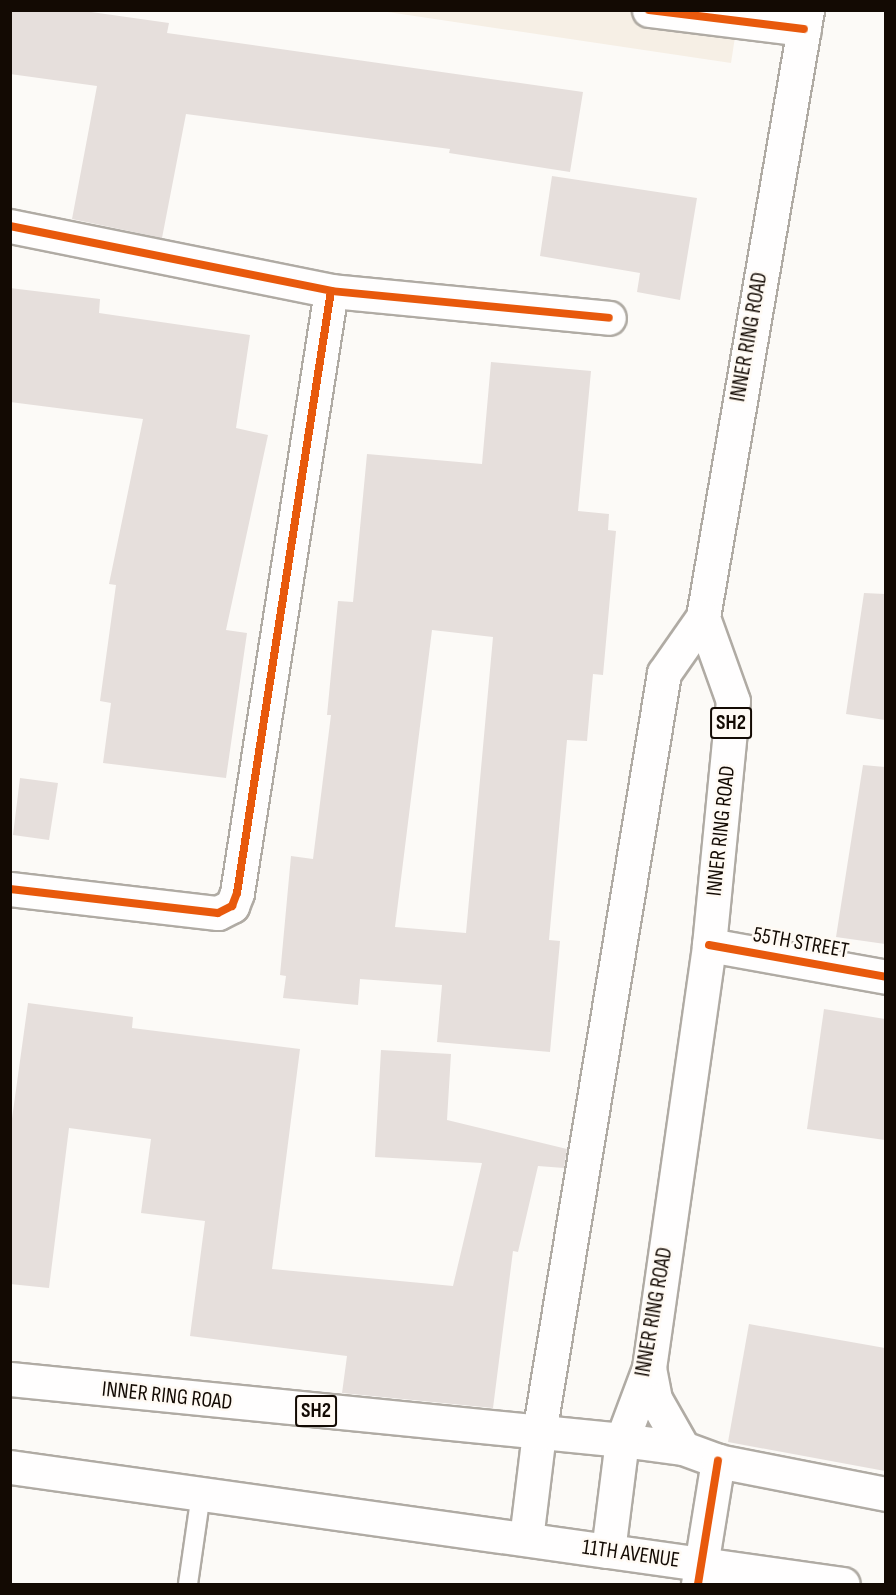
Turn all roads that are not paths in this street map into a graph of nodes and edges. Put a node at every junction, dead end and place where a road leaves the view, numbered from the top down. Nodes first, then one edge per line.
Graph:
1 (649, 10) edge
2 (805, 20) edge
3 (10, 226) edge
4 (331, 291) junction
5 (609, 318) dead end
6 (703, 616) junction
7 (10, 889) edge
8 (709, 945) junction
9 (885, 977) edge
10 (649, 1368) junction
11 (10, 1379) edge
12 (539, 1433) junction
13 (622, 1440) junction
14 (683, 1448) junction
15 (718, 1461) junction
16 (10, 1467) edge
17 (201, 1494) junction
18 (885, 1494) edge
19 (526, 1539) junction
20 (608, 1551) junction
21 (700, 1574) edge
22 (188, 1584) edge
23 (843, 1584) edge

1 - 2 main road
2 - 6 main road, INNER RING ROAD / SH2
3 - 4 main road
4 - 5 main road
4 - 7 main road
6 - 8 main road, INNER RING ROAD / SH2
6 - 12 main road
8 - 9 main road, 55TH STREET
8 - 10 main road, INNER RING ROAD / SH2
10 - 13 main road, INNER RING ROAD / SH2
10 - 14 main road
11 - 12 main road, INNER RING ROAD / SH2
12 - 13 main road, INNER RING ROAD / SH2
12 - 19 main road
13 - 14 main road
13 - 20 main road, INNER RING ROAD / SH2
14 - 15 main road
15 - 18 main road
15 - 21 main road
16 - 17 main road, 11TH AVENUE
17 - 19 main road, 11TH AVENUE
17 - 22 lane
19 - 20 main road, 11TH AVENUE
20 - 21 main road, 11TH AVENUE
21 - 23 main road, 11TH AVENUE

